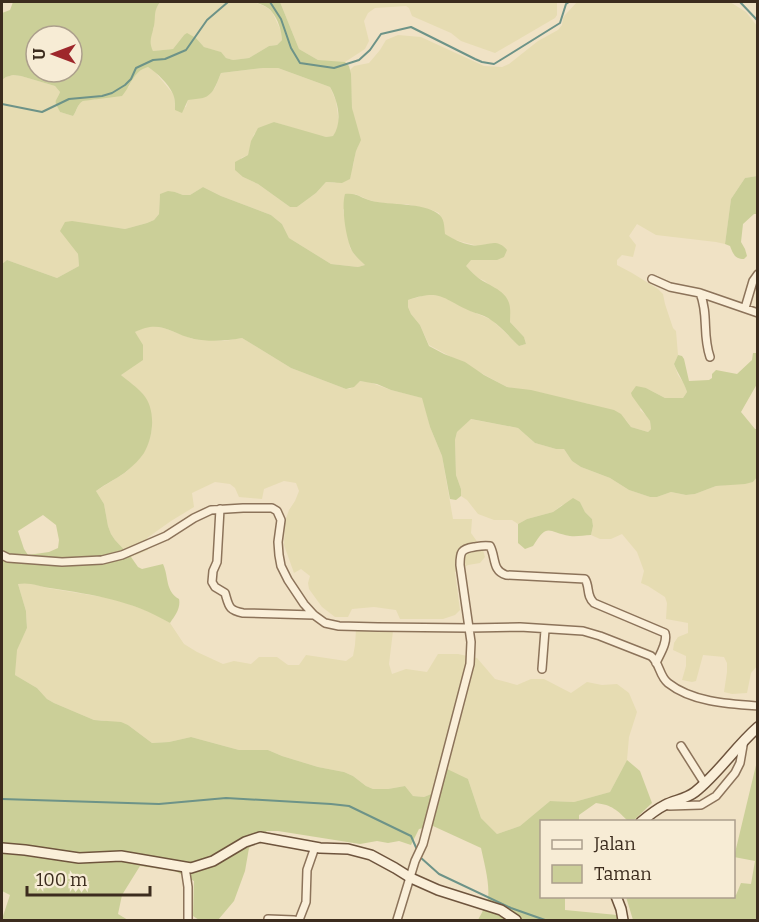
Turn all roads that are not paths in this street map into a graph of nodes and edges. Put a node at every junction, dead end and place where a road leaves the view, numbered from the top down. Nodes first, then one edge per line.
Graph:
1 (758, 274) edge
2 (652, 279) dead end
3 (700, 293) junction
4 (745, 308) junction
5 (758, 313) edge
6 (710, 357) dead end
7 (220, 509) junction
8 (2, 555) edge
9 (314, 615) junction
10 (469, 628) junction
11 (545, 630) junction
12 (656, 663) junction
13 (542, 669) dead end
14 (758, 706) edge
15 (758, 727) edge
16 (744, 740) junction
17 (681, 746) dead end
18 (705, 784) junction
19 (663, 806) junction
20 (644, 820) edge
21 (315, 847) junction
22 (2, 848) edge
23 (185, 867) junction
24 (411, 878) junction
25 (616, 898) edge
26 (268, 919) dead end
27 (188, 921) edge
28 (294, 921) edge
29 (299, 921) edge
30 (397, 921) edge
31 (516, 921) edge
32 (623, 921) edge

1 - 4 street
2 - 3 street
3 - 4 street
3 - 6 street
4 - 5 street
7 - 8 street
7 - 9 street
7 - 9 street
9 - 10 street
10 - 11 street
10 - 12 street
10 - 24 street
11 - 12 street
11 - 13 street
12 - 14 street
15 - 16 street
16 - 18 street
16 - 19 street
17 - 18 street
18 - 19 street
19 - 20 street
21 - 23 street
21 - 24 street
21 - 29 street
22 - 23 street
23 - 27 street
24 - 30 street
24 - 31 street
25 - 32 street
26 - 28 street

